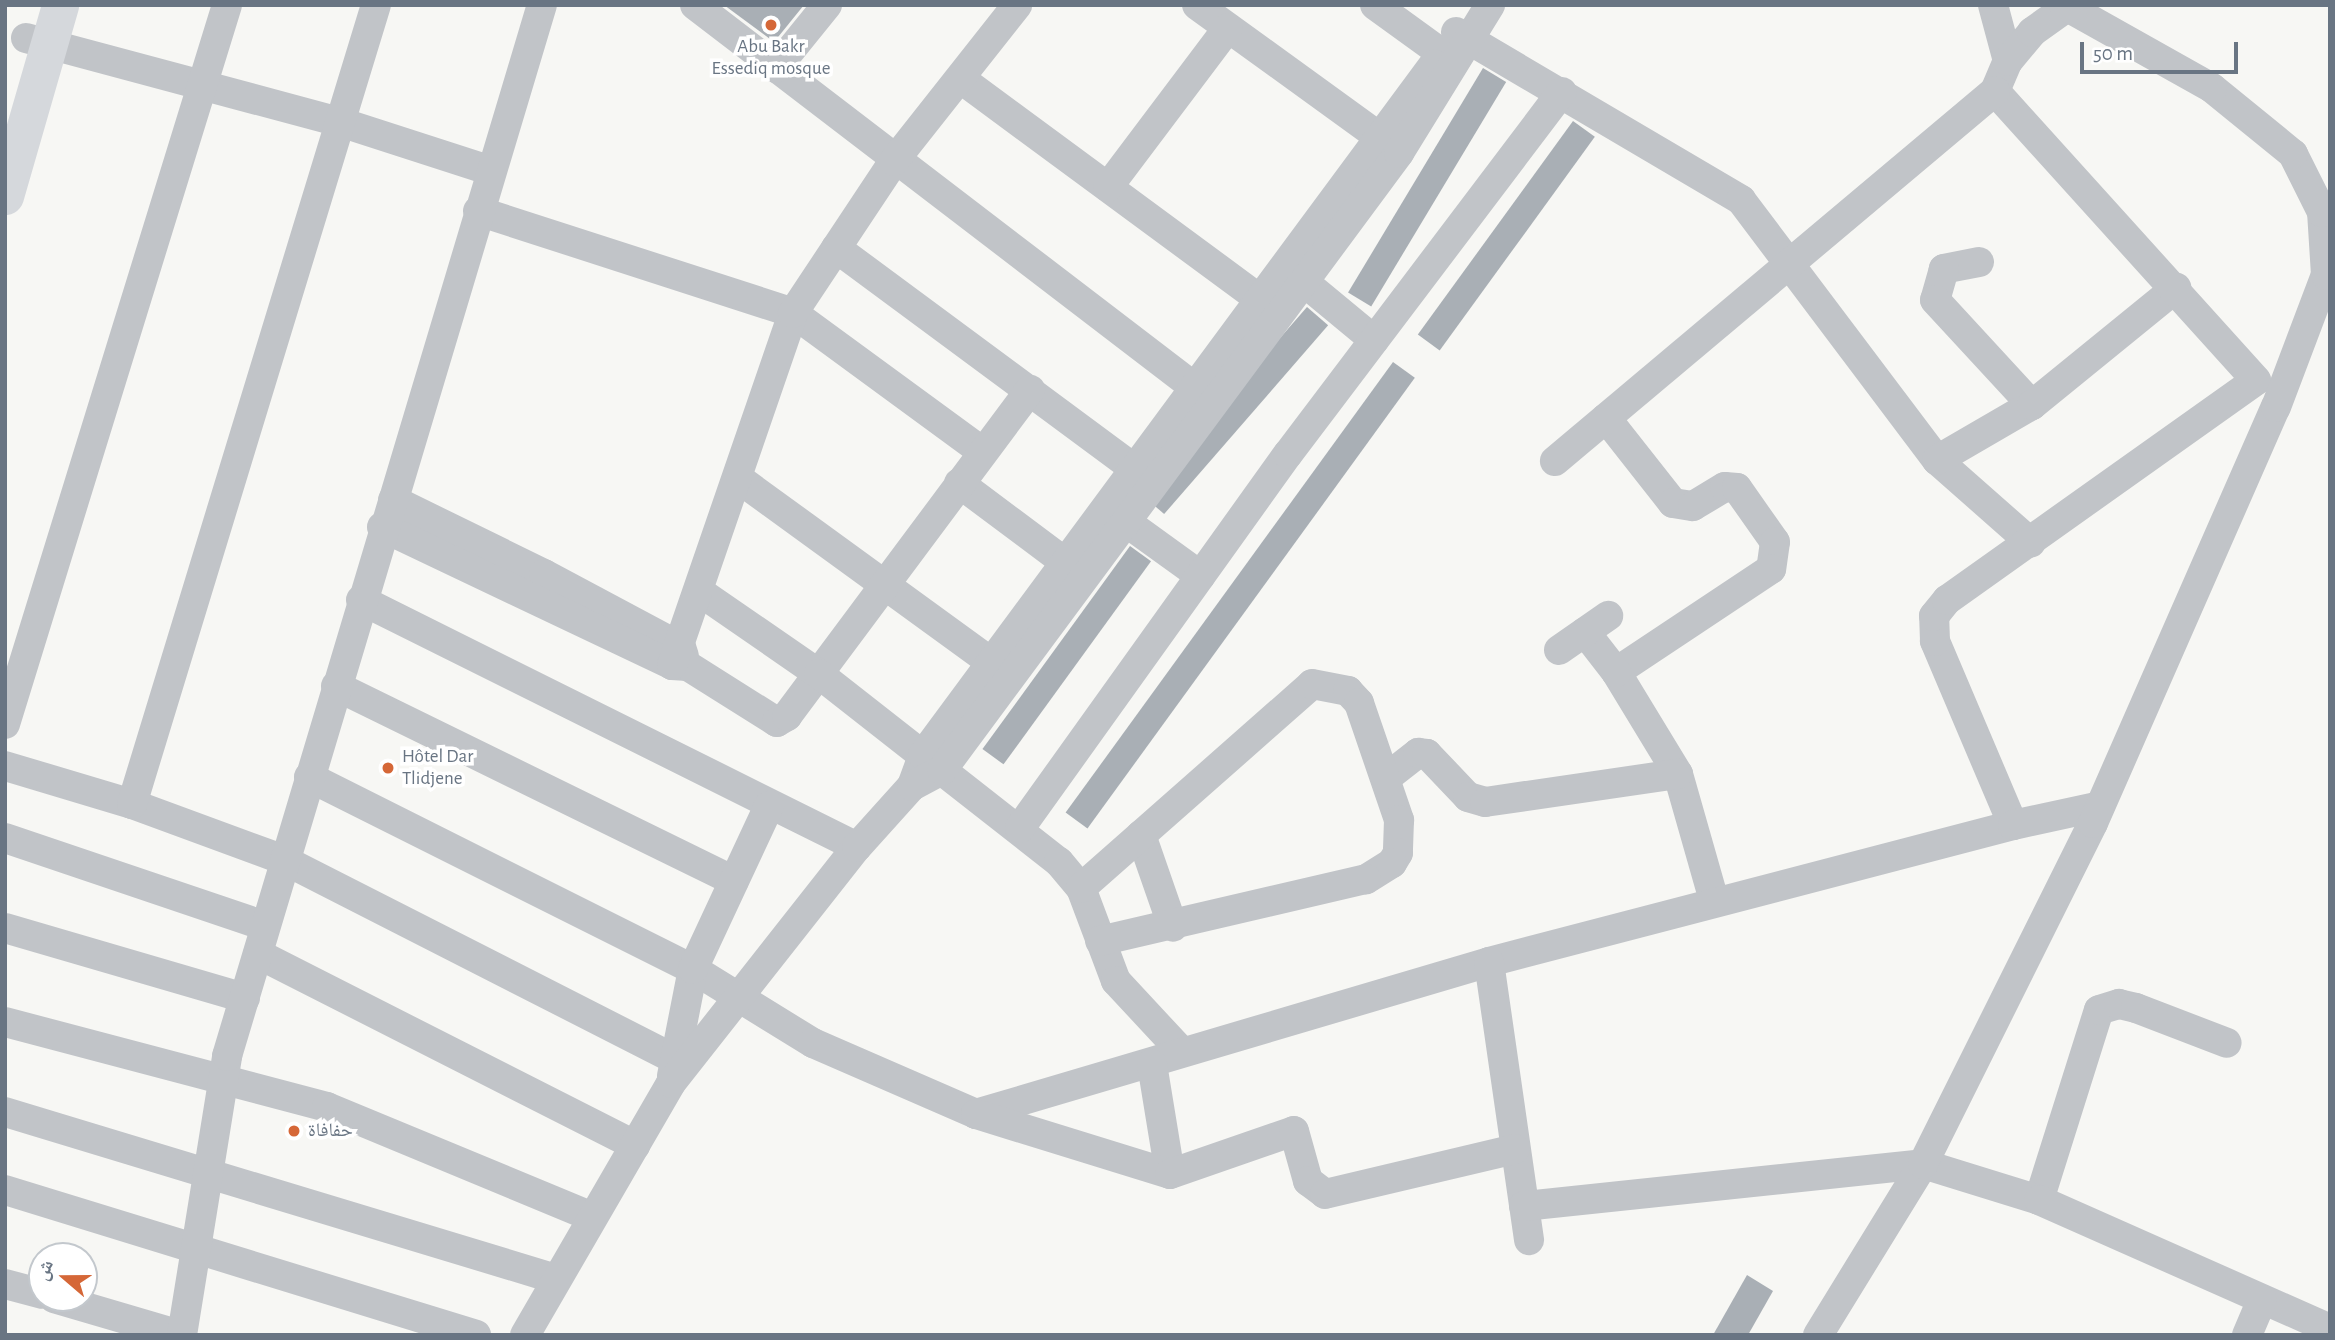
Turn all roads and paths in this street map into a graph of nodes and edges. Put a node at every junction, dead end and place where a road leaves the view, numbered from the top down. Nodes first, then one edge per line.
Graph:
1 (60, 5) edge
2 (227, 5) edge
3 (376, 5) edge
4 (542, 5) edge
5 (695, 5) edge
6 (827, 5) edge
7 (1017, 5) edge
8 (1197, 5) edge
9 (1375, 5) edge
10 (1993, 5) edge
11 (2066, 6) edge
12 (1228, 28) junction
13 (36, 30) edge
14 (1466, 31) edge
15 (2008, 61) junction
16 (776, 68) junction
17 (961, 79) junction
18 (203, 87) junction
19 (1995, 90) junction
20 (1562, 92) junction
21 (5, 106) edge
22 (340, 122) junction
23 (1381, 138) junction
24 (894, 161) junction
25 (489, 170) junction
26 (1108, 187) junction
27 (5, 196) edge
28 (478, 211) junction
29 (836, 248) junction
30 (1979, 262) dead end
31 (1784, 263) junction
32 (2328, 270) edge
33 (1304, 282) junction
34 (2176, 288) junction
35 (1272, 307) junction
36 (793, 313) junction
37 (1374, 340) junction
38 (2256, 380) junction
39 (1194, 387) junction
40 (1030, 390) junction
41 (2032, 405) junction
42 (2276, 407) junction
43 (1606, 418) junction
44 (983, 452) junction
45 (1937, 460) junction
46 (1555, 461) dead end
47 (1144, 476) junction
48 (739, 480) junction
49 (959, 483) junction
50 (393, 500) junction
51 (1126, 522) junction
52 (382, 527) junction
53 (2031, 543) junction
54 (1076, 570) junction
55 (1200, 576) junction
56 (883, 582) junction
57 (700, 592) junction
58 (361, 600) junction
59 (1559, 650) dead end
60 (680, 659) junction
61 (991, 662) junction
62 (1616, 672) junction
63 (819, 674) junction
64 (336, 686) junction
65 (5, 724) edge
66 (933, 763) junction
67 (5, 766) edge
68 (1678, 774) junction
69 (309, 777) junction
70 (1386, 778) junction
71 (132, 804) junction
72 (769, 806) junction
73 (2100, 806) junction
74 (2013, 825) junction
75 (1020, 828) junction
76 (1141, 835) junction
77 (5, 838) edge
78 (857, 847) junction
79 (284, 860) junction
80 (734, 881) junction
81 (1081, 888) junction
82 (1714, 900) junction
83 (1173, 927) junction
84 (5, 928) edge
85 (262, 940) junction
86 (1100, 941) junction
87 (1489, 962) junction
88 (692, 969) junction
89 (736, 997) junction
90 (246, 998) junction
91 (5, 1022) edge
92 (2227, 1043) dead end
93 (1181, 1051) junction
94 (1152, 1064) junction
95 (672, 1071) junction
96 (223, 1083) junction
97 (5, 1112) edge
98 (976, 1114) junction
99 (635, 1145) junction
100 (1515, 1149) junction
101 (1923, 1164) junction
102 (207, 1170) junction
103 (1170, 1174) junction
104 (5, 1190) edge
105 (2039, 1200) junction
106 (1524, 1206) junction
107 (592, 1217) junction
108 (1529, 1240) dead end
109 (198, 1246) junction
110 (556, 1279) junction
111 (5, 1284) edge
112 (28, 1290) edge
113 (2262, 1300) junction
114 (98, 1311) edge
115 (2330, 1329) edge
116 (181, 1335) edge
117 (477, 1335) edge
118 (525, 1335) edge
119 (1818, 1335) edge
120 (2247, 1335) edge

1 - 13 main road
2 - 18 street
3 - 22 street
4 - 25 street
5 - 16 street
6 - 16 street
7 - 17 street
8 - 12 street
9 - 14 street
10 - 15 street
11 - 15 street
11 - 32 street
12 - 23 street
12 - 26 street
13 - 18 street
13 - 21 main road
13 - 27 main road
14 - 20 street
14 - 23 street
14 - 33 street
15 - 19 street
16 - 24 street
17 - 24 street
17 - 26 street
18 - 22 street
18 - 65 street
19 - 31 street
19 - 34 street
20 - 31 street
20 - 37 street
22 - 25 street
22 - 71 street
23 - 35 street
24 - 29 street
24 - 39 street
25 - 28 street
26 - 35 street
28 - 36 street
28 - 50 street
29 - 36 street
29 - 40 street
30 - 41 street
31 - 43 street
31 - 45 street
32 - 42 street
33 - 35 street
33 - 37 street
34 - 38 street
34 - 41 street
35 - 39 street
35 - 47 street
36 - 44 street
36 - 48 street
37 - 55 street
38 - 42 street
38 - 53 street
39 - 47 street
40 - 44 street
40 - 47 street
41 - 45 street
42 - 73 street
43 - 46 street
43 - 62 street
44 - 49 street
45 - 53 street
47 - 51 street
47 - 54 street
48 - 56 street
48 - 57 street
49 - 54 street
49 - 56 street
50 - 52 street
50 - 60 street
51 - 54 street
51 - 55 street
52 - 58 street
52 - 60 street
53 - 74 street
54 - 61 street
54 - 66 street
55 - 75 street
56 - 61 street
56 - 63 street
57 - 60 street
57 - 63 street
58 - 64 street
58 - 72 street
59 - 62 street
60 - 63 street
61 - 66 street
62 - 68 street
63 - 66 street
64 - 69 street
64 - 80 street
66 - 75 street
66 - 78 street
67 - 71 street
68 - 70 street
68 - 82 street
69 - 79 street
69 - 88 street
70 - 76 street
70 - 83 street
71 - 79 street
72 - 78 street
72 - 80 street
73 - 74 street
73 - 101 street
74 - 82 street
75 - 81 street
76 - 81 street
76 - 83 street
77 - 85 street
78 - 89 street
79 - 85 street
79 - 95 street
80 - 88 street
81 - 86 street
82 - 87 street
83 - 86 street
84 - 90 street
85 - 90 street
85 - 99 street
86 - 93 street
87 - 93 street
87 - 100 street
88 - 89 street
88 - 95 street
89 - 95 street
89 - 98 street
90 - 96 street
91 - 96 street
92 - 105 street
93 - 94 street
94 - 98 street
94 - 103 street
95 - 99 street
96 - 102 street
96 - 107 street
97 - 102 street
98 - 103 street
99 - 107 street
100 - 103 street
100 - 106 street
101 - 105 street
101 - 106 street
101 - 119 street
102 - 109 street
102 - 110 street
104 - 109 street
105 - 113 street
106 - 108 street
107 - 110 street
109 - 116 street
109 - 117 street
110 - 118 street
111 - 112 street
113 - 115 street
113 - 120 street
114 - 116 street

